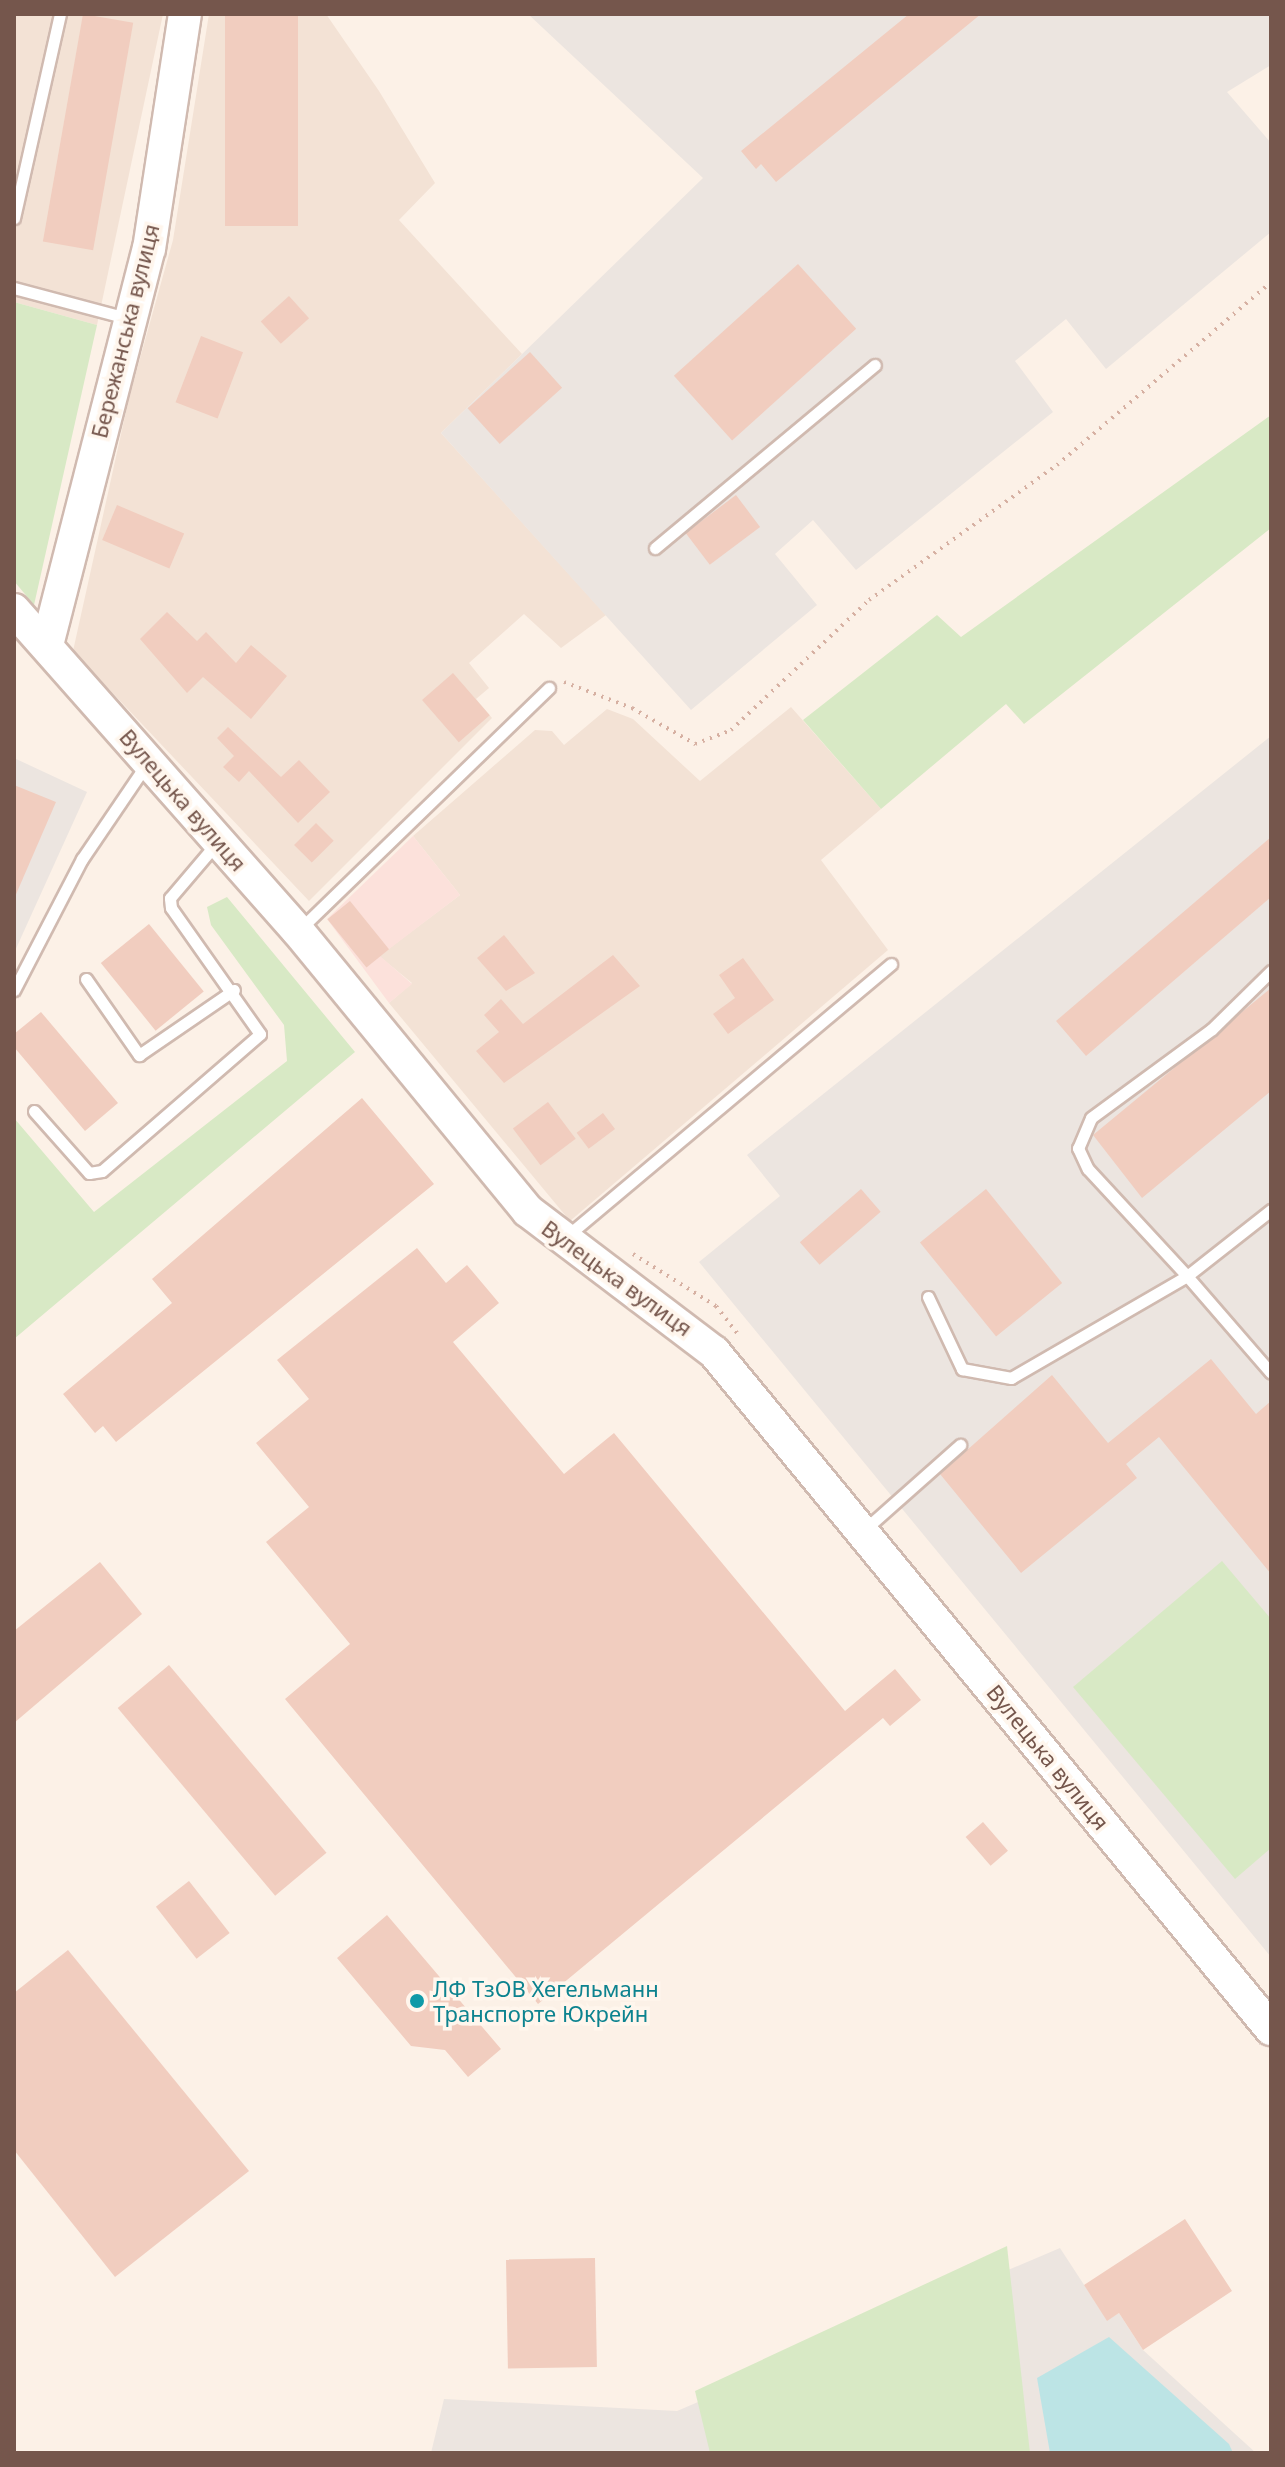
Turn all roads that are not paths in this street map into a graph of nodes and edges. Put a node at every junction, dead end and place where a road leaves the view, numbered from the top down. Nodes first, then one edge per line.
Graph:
1 (60, 14) edge
2 (185, 14) edge
3 (14, 218) edge
4 (14, 288) edge
5 (127, 318) junction
6 (875, 365) dead end
7 (655, 548) dead end
8 (14, 610) edge
9 (47, 645) junction
10 (553, 684) road end
11 (149, 761) junction
12 (218, 840) junction
13 (298, 931) junction
14 (891, 964) dead end
15 (1271, 971) edge
16 (86, 979) dead end
17 (14, 990) edge
18 (234, 990) junction
19 (34, 1111) dead end
20 (1271, 1210) edge
21 (561, 1242) junction
22 (1187, 1276) junction
23 (928, 1297) dead end
24 (1271, 1373) edge
25 (960, 1445) dead end
26 (862, 1531) junction
27 (1271, 2029) edge

1 - 3 lane
2 - 5 street, Бережанська вулиця
4 - 5 lane
5 - 9 street, Бережанська вулиця
6 - 7 lane
8 - 9 street, Вулецька вулиця
9 - 11 street, Вулецька вулиця
10 - 13 lane
11 - 12 street, Вулецька вулиця
11 - 17 lane
12 - 13 street, Вулецька вулиця
12 - 18 lane
13 - 21 street, Вулецька вулиця
14 - 21 lane
15 - 22 lane
16 - 18 lane
18 - 19 lane
20 - 22 lane
21 - 26 street, Вулецька вулиця
22 - 23 lane
22 - 24 lane
25 - 26 lane
26 - 27 street, Вулецька вулиця

